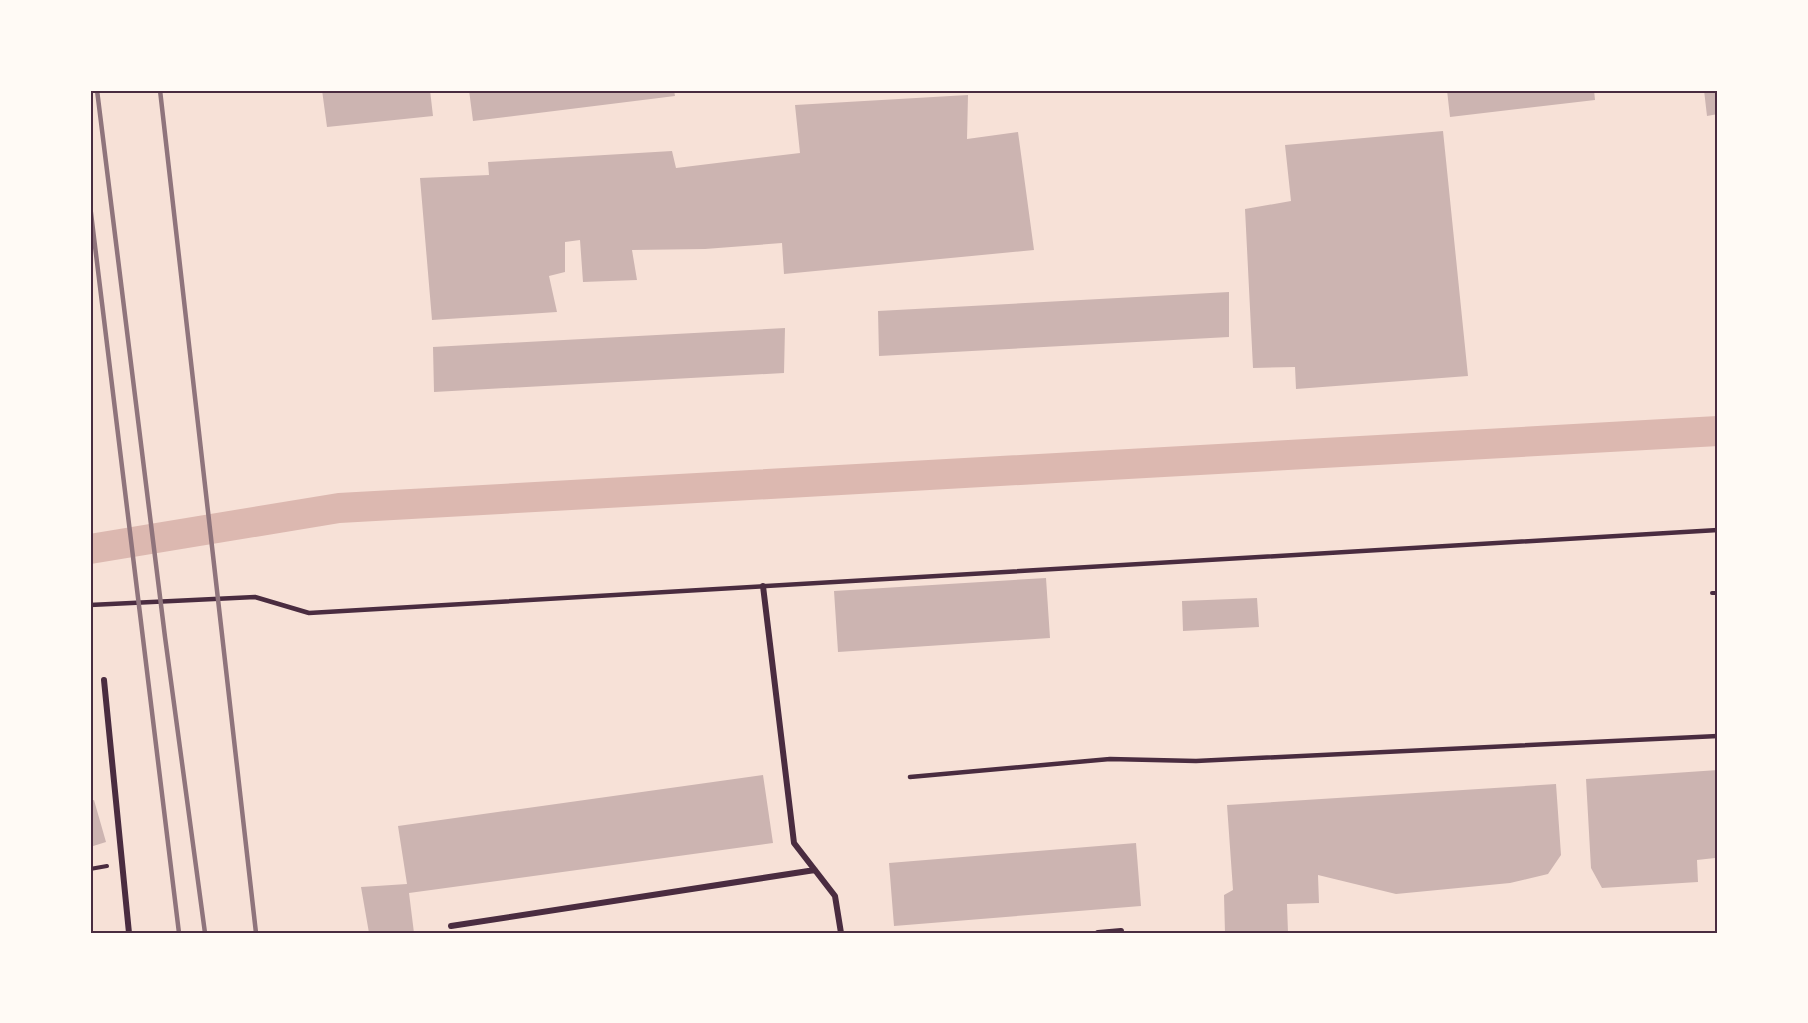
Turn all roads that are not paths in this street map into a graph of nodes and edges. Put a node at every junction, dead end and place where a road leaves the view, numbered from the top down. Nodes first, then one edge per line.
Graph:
1 (1718, 531) edge
2 (763, 586) junction
3 (90, 605) edge
4 (104, 680) dead end
5 (1718, 736) edge
6 (910, 777) dead end
7 (815, 870) junction
8 (451, 926) dead end
9 (1120, 931) dead end
10 (129, 933) edge
11 (840, 933) edge
12 (1098, 933) edge

1 - 2 lane
2 - 3 lane
2 - 7 street
4 - 10 street
5 - 6 lane
7 - 8 street
7 - 11 street
9 - 12 street

